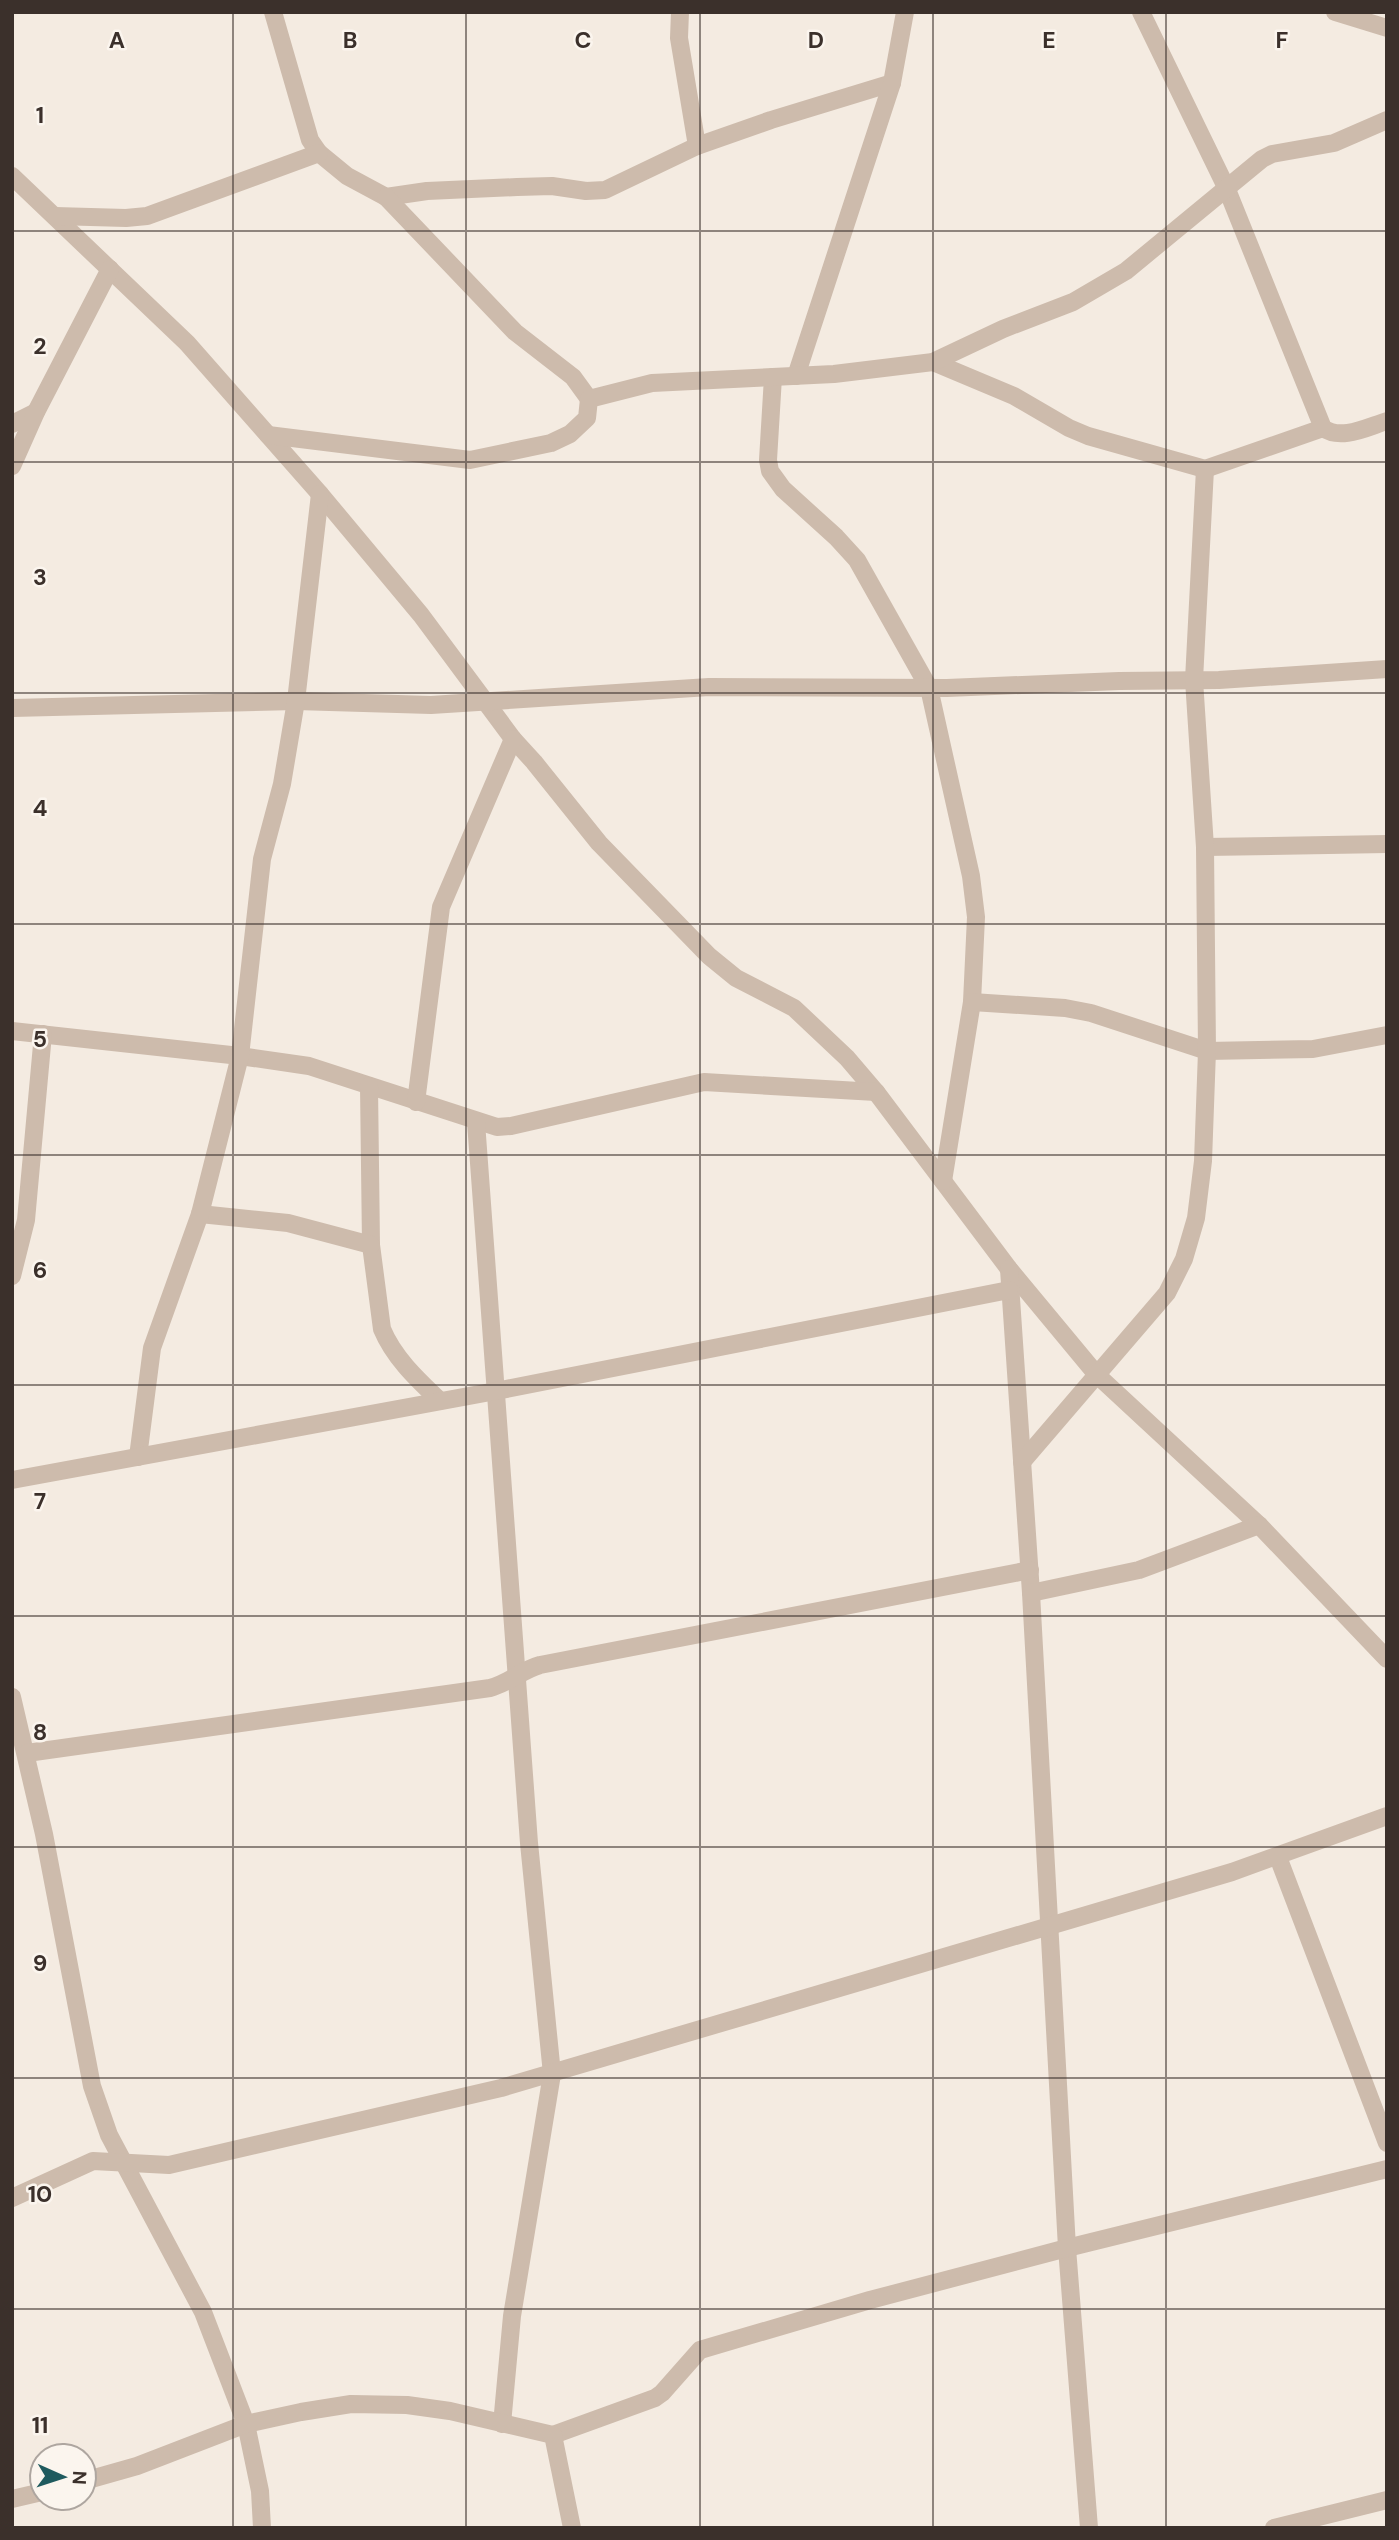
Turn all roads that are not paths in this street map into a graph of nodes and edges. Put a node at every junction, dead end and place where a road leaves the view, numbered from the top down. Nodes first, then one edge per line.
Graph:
1 (272, 12) edge
2 (680, 12) edge
3 (905, 12) edge
4 (1141, 12) edge
5 (1335, 12) edge
6 (1357, 15) edge
7 (1387, 29) edge
8 (892, 83) junction
9 (1387, 120) edge
10 (697, 146) junction
11 (319, 153) junction
12 (12, 176) edge
13 (1226, 187) junction
14 (386, 197) junction
15 (55, 216) junction
16 (110, 269) junction
17 (933, 362) junction
18 (796, 376) junction
19 (773, 377) junction
20 (589, 399) junction
21 (36, 412) junction
22 (1387, 421) edge
23 (12, 424) edge
24 (1323, 428) junction
25 (268, 435) junction
26 (12, 466) edge
27 (1205, 469) junction
28 (320, 494) junction
29 (1387, 669) edge
30 (1195, 680) junction
31 (929, 688) junction
32 (296, 701) junction
33 (487, 703) junction
34 (12, 708) edge
35 (513, 739) junction
36 (1387, 844) edge
37 (1205, 846) junction
38 (972, 1002) junction
39 (12, 1031) edge
40 (43, 1034) junction
41 (1387, 1035) edge
42 (1207, 1051) junction
43 (240, 1056) junction
44 (369, 1086) junction
45 (876, 1092) junction
46 (416, 1102) junction
47 (477, 1122) junction
48 (943, 1181) junction
49 (200, 1214) junction
50 (371, 1245) junction
51 (1009, 1269) junction
52 (12, 1276) edge
53 (1009, 1290) junction
54 (1097, 1375) junction
55 (496, 1391) junction
56 (440, 1401) junction
57 (138, 1457) junction
58 (1022, 1462) junction
59 (12, 1480) edge
60 (1259, 1525) junction
61 (1030, 1570) junction
62 (1031, 1593) junction
63 (1387, 1659) edge
64 (517, 1677) junction
65 (12, 1697) edge
66 (15, 1717) edge
67 (27, 1753) junction
68 (1387, 1816) edge
69 (1278, 1857) junction
70 (1049, 1924) junction
71 (552, 2074) junction
72 (1387, 2143) edge
73 (123, 2163) junction
74 (1387, 2169) edge
75 (12, 2198) edge
76 (1067, 2248) junction
77 (246, 2424) junction
78 (502, 2424) junction
79 (553, 2435) junction
80 (98, 2476) edge
81 (1387, 2500) edge
82 (262, 2528) edge
83 (572, 2528) edge
84 (1089, 2528) edge
85 (1274, 2528) edge

1 - 11 street
2 - 10 street
3 - 8 street
4 - 13 street
5 - 6 street
6 - 7 street
8 - 10 street
8 - 18 street
9 - 13 street
10 - 14 street
11 - 14 street
11 - 15 street
12 - 15 street
13 - 17 street
13 - 24 street
14 - 20 street
15 - 16 street
16 - 21 street
16 - 25 street
17 - 18 street
17 - 27 street
18 - 19 street
19 - 20 street
19 - 31 street
20 - 25 street
21 - 23 street
21 - 26 street
22 - 24 street
24 - 27 street
25 - 28 street
27 - 30 street
28 - 32 street
28 - 33 street
29 - 30 street
30 - 31 street
30 - 37 street
31 - 33 street
31 - 38 street
32 - 33 street
32 - 34 street
32 - 43 street
33 - 35 street
35 - 45 street
35 - 46 street
36 - 37 street
37 - 42 street
38 - 42 street
38 - 48 street
39 - 40 street
40 - 43 street
40 - 52 street
41 - 42 street
42 - 54 street
43 - 44 street
43 - 49 street
44 - 46 street
44 - 50 street
45 - 47 street
45 - 48 street
46 - 47 street
47 - 55 street
48 - 51 street
49 - 50 street
49 - 57 street
50 - 56 street
51 - 53 street
51 - 54 street
53 - 55 street
53 - 58 street
54 - 58 street
54 - 60 street
55 - 56 street
55 - 64 street
56 - 57 street
57 - 59 street
58 - 61 street
60 - 62 street
60 - 63 street
61 - 62 street
61 - 64 street
62 - 70 street
64 - 67 street
64 - 71 street
65 - 66 street
66 - 67 street
67 - 73 street
68 - 69 street
69 - 70 street
69 - 72 street
70 - 71 street
70 - 76 street
71 - 73 street
71 - 78 street
73 - 75 street
73 - 77 street
74 - 76 street
76 - 79 street
76 - 84 street
77 - 78 street
77 - 80 street
77 - 82 street
78 - 79 street
79 - 83 street
81 - 85 street

